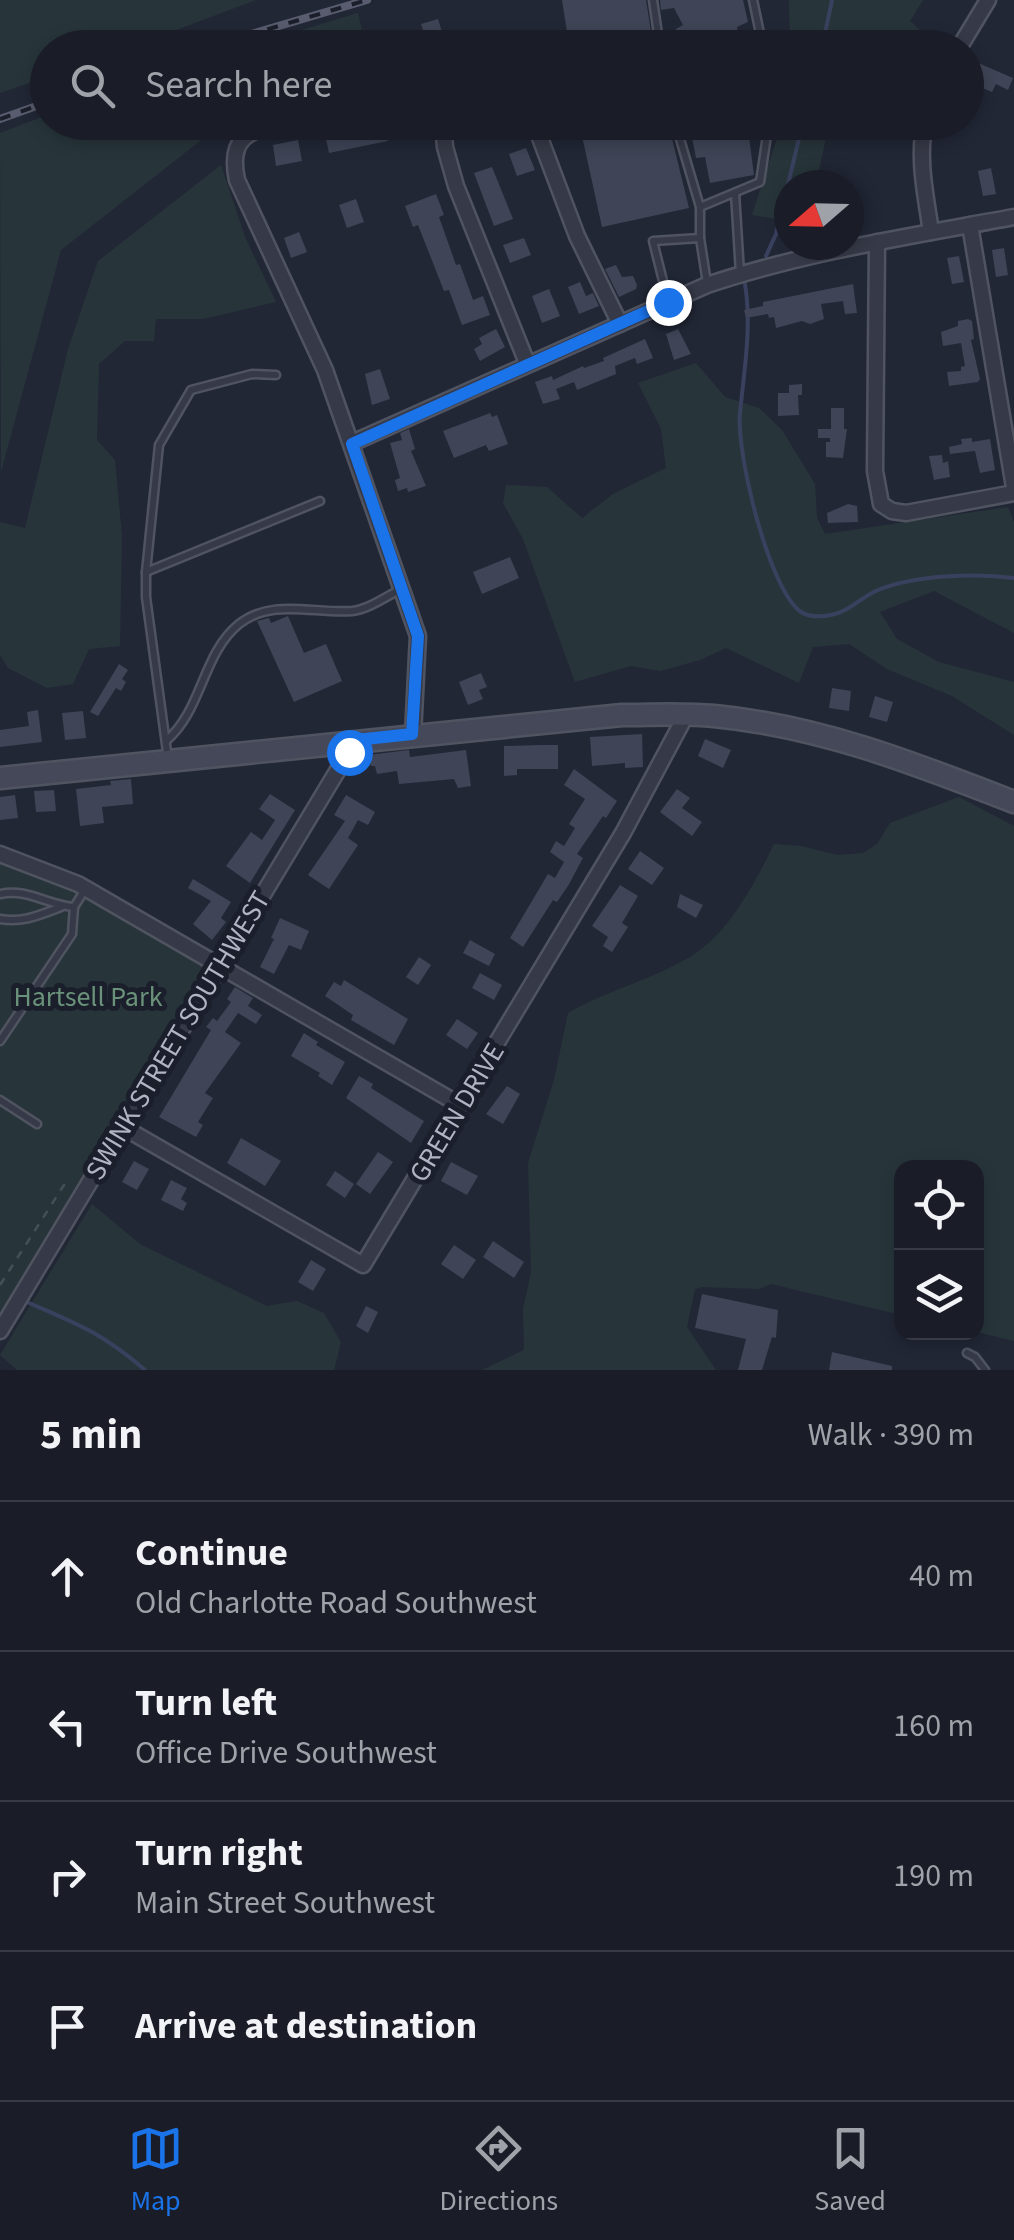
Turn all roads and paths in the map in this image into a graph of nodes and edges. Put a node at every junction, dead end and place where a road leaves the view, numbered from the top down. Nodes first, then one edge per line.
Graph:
1 (653, 0) edge
2 (752, 0) edge
3 (988, 0) edge
4 (658, 30) edge
5 (759, 30) edge
6 (970, 30) edge
7 (241, 140) edge
8 (445, 140) edge
9 (541, 140) edge
10 (680, 140) edge
11 (766, 140) edge
12 (921, 140) edge
13 (735, 193) junction
14 (700, 207) junction
15 (1014, 217) edge
16 (970, 225) junction
17 (931, 232) junction
18 (700, 238) junction
19 (878, 242) junction
20 (740, 274) junction
21 (707, 285) junction
22 (668, 302) junction
23 (620, 324) junction
24 (528, 363) junction
25 (276, 375) dead end
26 (352, 444) junction
27 (1014, 490) edge
28 (320, 501) dead end
29 (146, 572) junction
30 (402, 589) junction
31 (686, 715) junction
32 (412, 734) junction
33 (356, 740) junction
34 (166, 751) junction
35 (0, 778) edge
36 (1014, 802) edge
37 (0, 854) edge
38 (86, 888) junction
39 (0, 894) edge
40 (62, 906) junction
41 (74, 907) junction
42 (0, 919) edge
43 (220, 964) junction
44 (0, 1041) edge
45 (0, 1100) edge
46 (460, 1105) junction
47 (37, 1124) dead end
48 (122, 1126) junction
49 (68, 1187) dead end
50 (0, 1284) edge
51 (0, 1331) edge
52 (967, 1353) dead end
53 (986, 1370) edge

1 - 4 lane
2 - 5 lane
3 - 6 street
7 - 26 street
8 - 24 street
9 - 23 street
10 - 14 lane
11 - 13 lane
12 - 17 street
13 - 14 lane
13 - 20 lane
14 - 18 lane
15 - 16 street
16 - 17 street
16 - 27 street
17 - 19 street
18 - 21 lane
18 - 22 lane
19 - 20 street
19 - 27 street
20 - 21 street
21 - 22 street
22 - 23 street
23 - 24 street
24 - 26 street
25 - 29 lane
26 - 30 street
28 - 29 lane
29 - 34 lane
30 - 32 street
30 - 34 lane
31 - 32 street
31 - 36 street
31 - 46 street, GREEN DRIVE
32 - 33 street
33 - 34 street
33 - 43 street, SWINK STREET SOUTHWEST
34 - 35 street
37 - 38 street
38 - 41 lane
38 - 43 street
39 - 40 lane
40 - 41 lane
40 - 42 lane
41 - 44 lane
43 - 46 street
43 - 48 street, SWINK STREET SOUTHWEST
45 - 47 lane
46 - 48 street, GREEN DRIVE
48 - 51 street, SWINK STREET SOUTHWEST
49 - 50 path
52 - 53 lane

